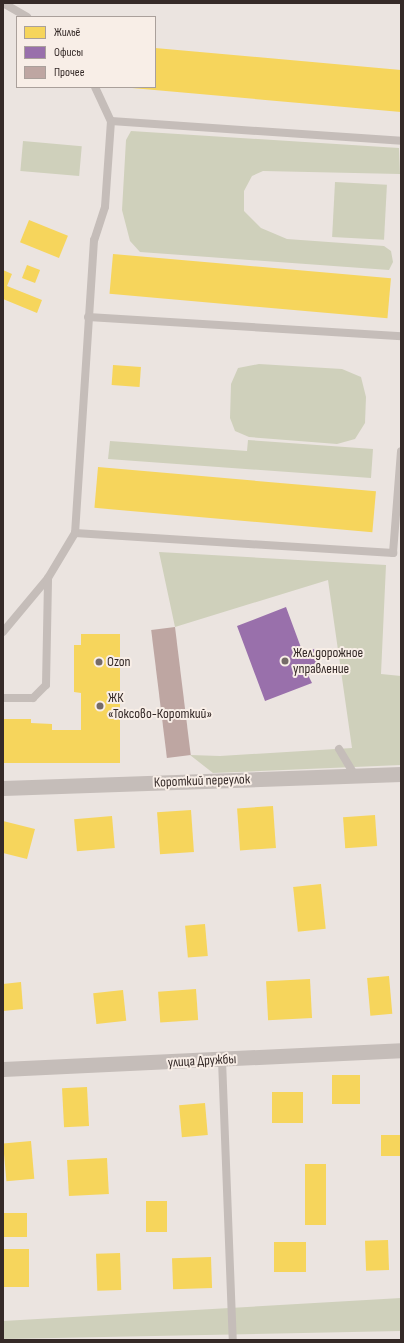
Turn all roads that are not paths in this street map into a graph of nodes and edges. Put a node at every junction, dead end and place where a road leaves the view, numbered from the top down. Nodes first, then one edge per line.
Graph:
1 (3, 3) edge
2 (25, 16) edge
3 (95, 88) edge
4 (111, 121) junction
5 (401, 141) edge
6 (88, 317) junction
7 (401, 336) edge
8 (401, 451) edge
9 (75, 533) junction
10 (48, 578) junction
11 (3, 632) edge
12 (3, 698) edge
13 (338, 749) dead end
14 (401, 774) edge
15 (355, 776) junction
16 (3, 788) edge
17 (401, 1050) edge
18 (222, 1060) junction
19 (3, 1069) edge
20 (233, 1340) edge

1 - 2 lane
3 - 4 lane
4 - 5 lane
4 - 6 lane
6 - 7 lane
6 - 9 lane
8 - 9 lane
9 - 10 lane
10 - 11 lane
10 - 12 lane
13 - 15 lane
14 - 15 street, Короткий переулок
15 - 16 street, Короткий переулок
17 - 18 street, улица Дружбы
18 - 19 street, улица Дружбы
18 - 20 lane

